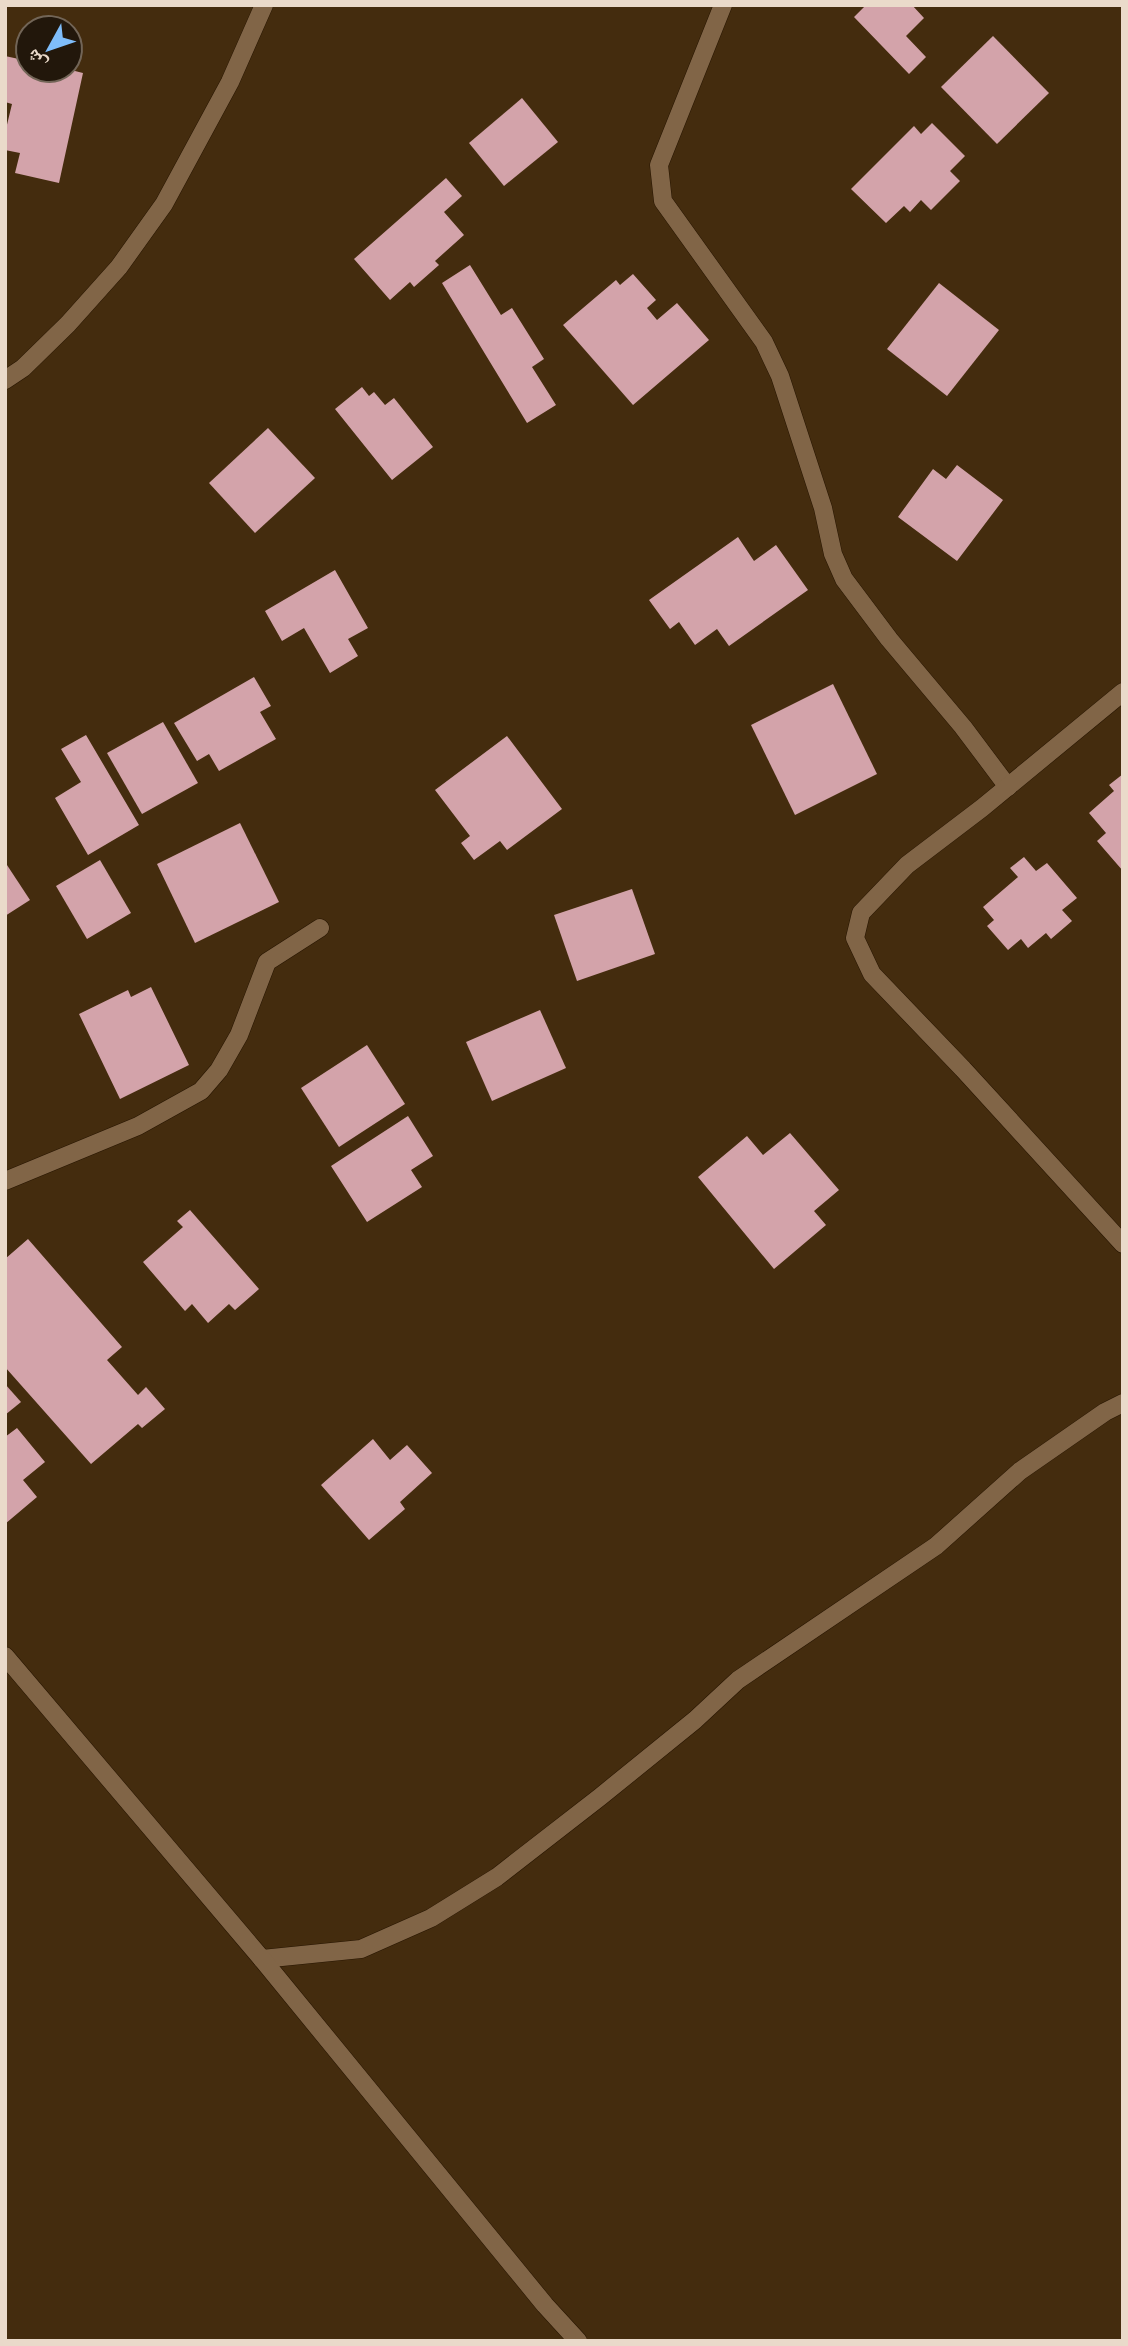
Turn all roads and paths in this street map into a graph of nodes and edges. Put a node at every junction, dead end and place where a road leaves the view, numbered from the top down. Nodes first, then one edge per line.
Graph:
1 (264, 5) edge
2 (723, 5) edge
3 (5, 380) edge
4 (1123, 692) edge
5 (1008, 787) junction
6 (320, 928) dead end
7 (5, 1181) edge
8 (1123, 1244) edge
9 (1123, 1403) edge
10 (5, 1656) edge
11 (262, 1959) junction
12 (578, 2341) edge

1 - 3 street
2 - 5 street
4 - 5 street
5 - 8 street
6 - 7 street
9 - 11 street
10 - 11 street
11 - 12 street

